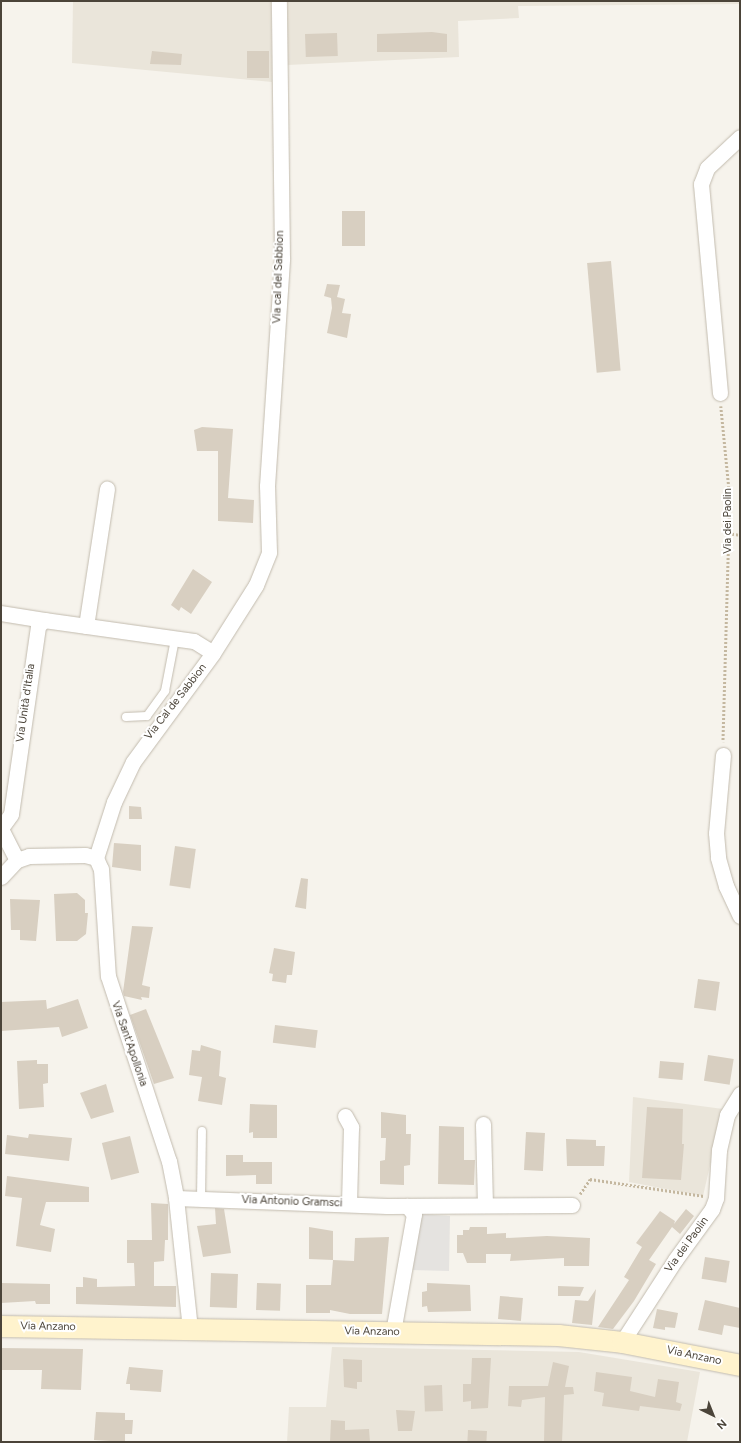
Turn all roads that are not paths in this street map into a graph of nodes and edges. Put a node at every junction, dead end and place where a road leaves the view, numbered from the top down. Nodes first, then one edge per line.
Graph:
1 (279, 1) edge
2 (740, 137) edge
3 (720, 393) road end
4 (107, 489) dead end
5 (269, 552) joint
6 (1, 613) edge
7 (44, 620) junction
8 (86, 626) junction
9 (175, 639) junction
10 (213, 653) junction
11 (126, 717) dead end
12 (723, 755) road end
13 (1, 829) edge
14 (96, 858) junction
15 (17, 860) junction
16 (1, 876) edge
17 (740, 916) edge
18 (740, 1094) edge
19 (345, 1116) dead end
20 (483, 1124) dead end
21 (202, 1131) dead end
22 (176, 1198) junction
23 (201, 1199) junction
24 (349, 1204) junction
25 (485, 1205) junction
26 (572, 1205) road end
27 (407, 1206) junction
28 (1, 1326) edge
29 (190, 1329) junction
30 (393, 1332) junction
31 (622, 1342) junction
32 (740, 1365) edge

1 - 5 street, Via cal del Sabbion
2 - 3 street
4 - 8 street
5 - 10 street, Via Cal de Sabbion
6 - 7 street
7 - 8 street
7 - 13 street, Via Unità d'Italia
8 - 9 street
9 - 10 street
9 - 11 lane
10 - 14 street, Via Cal de Sabbion
12 - 17 street
13 - 15 street
14 - 15 street
14 - 22 street, Via Sant'Apollonia
15 - 16 street
18 - 31 street, Via dei Paolin
19 - 24 street
20 - 25 street
21 - 23 lane
22 - 23 street, Via Antonio Gramsci
22 - 29 street, Via Sant'Apollonia
23 - 24 street, Via Antonio Gramsci
24 - 27 street, Via Antonio Gramsci
25 - 26 street, Via Antonio Gramsci
25 - 27 street, Via Antonio Gramsci
27 - 30 street
28 - 29 main road, Via Anzano
29 - 30 main road, Via Anzano
30 - 31 main road, Via Anzano
31 - 32 main road, Via Anzano

